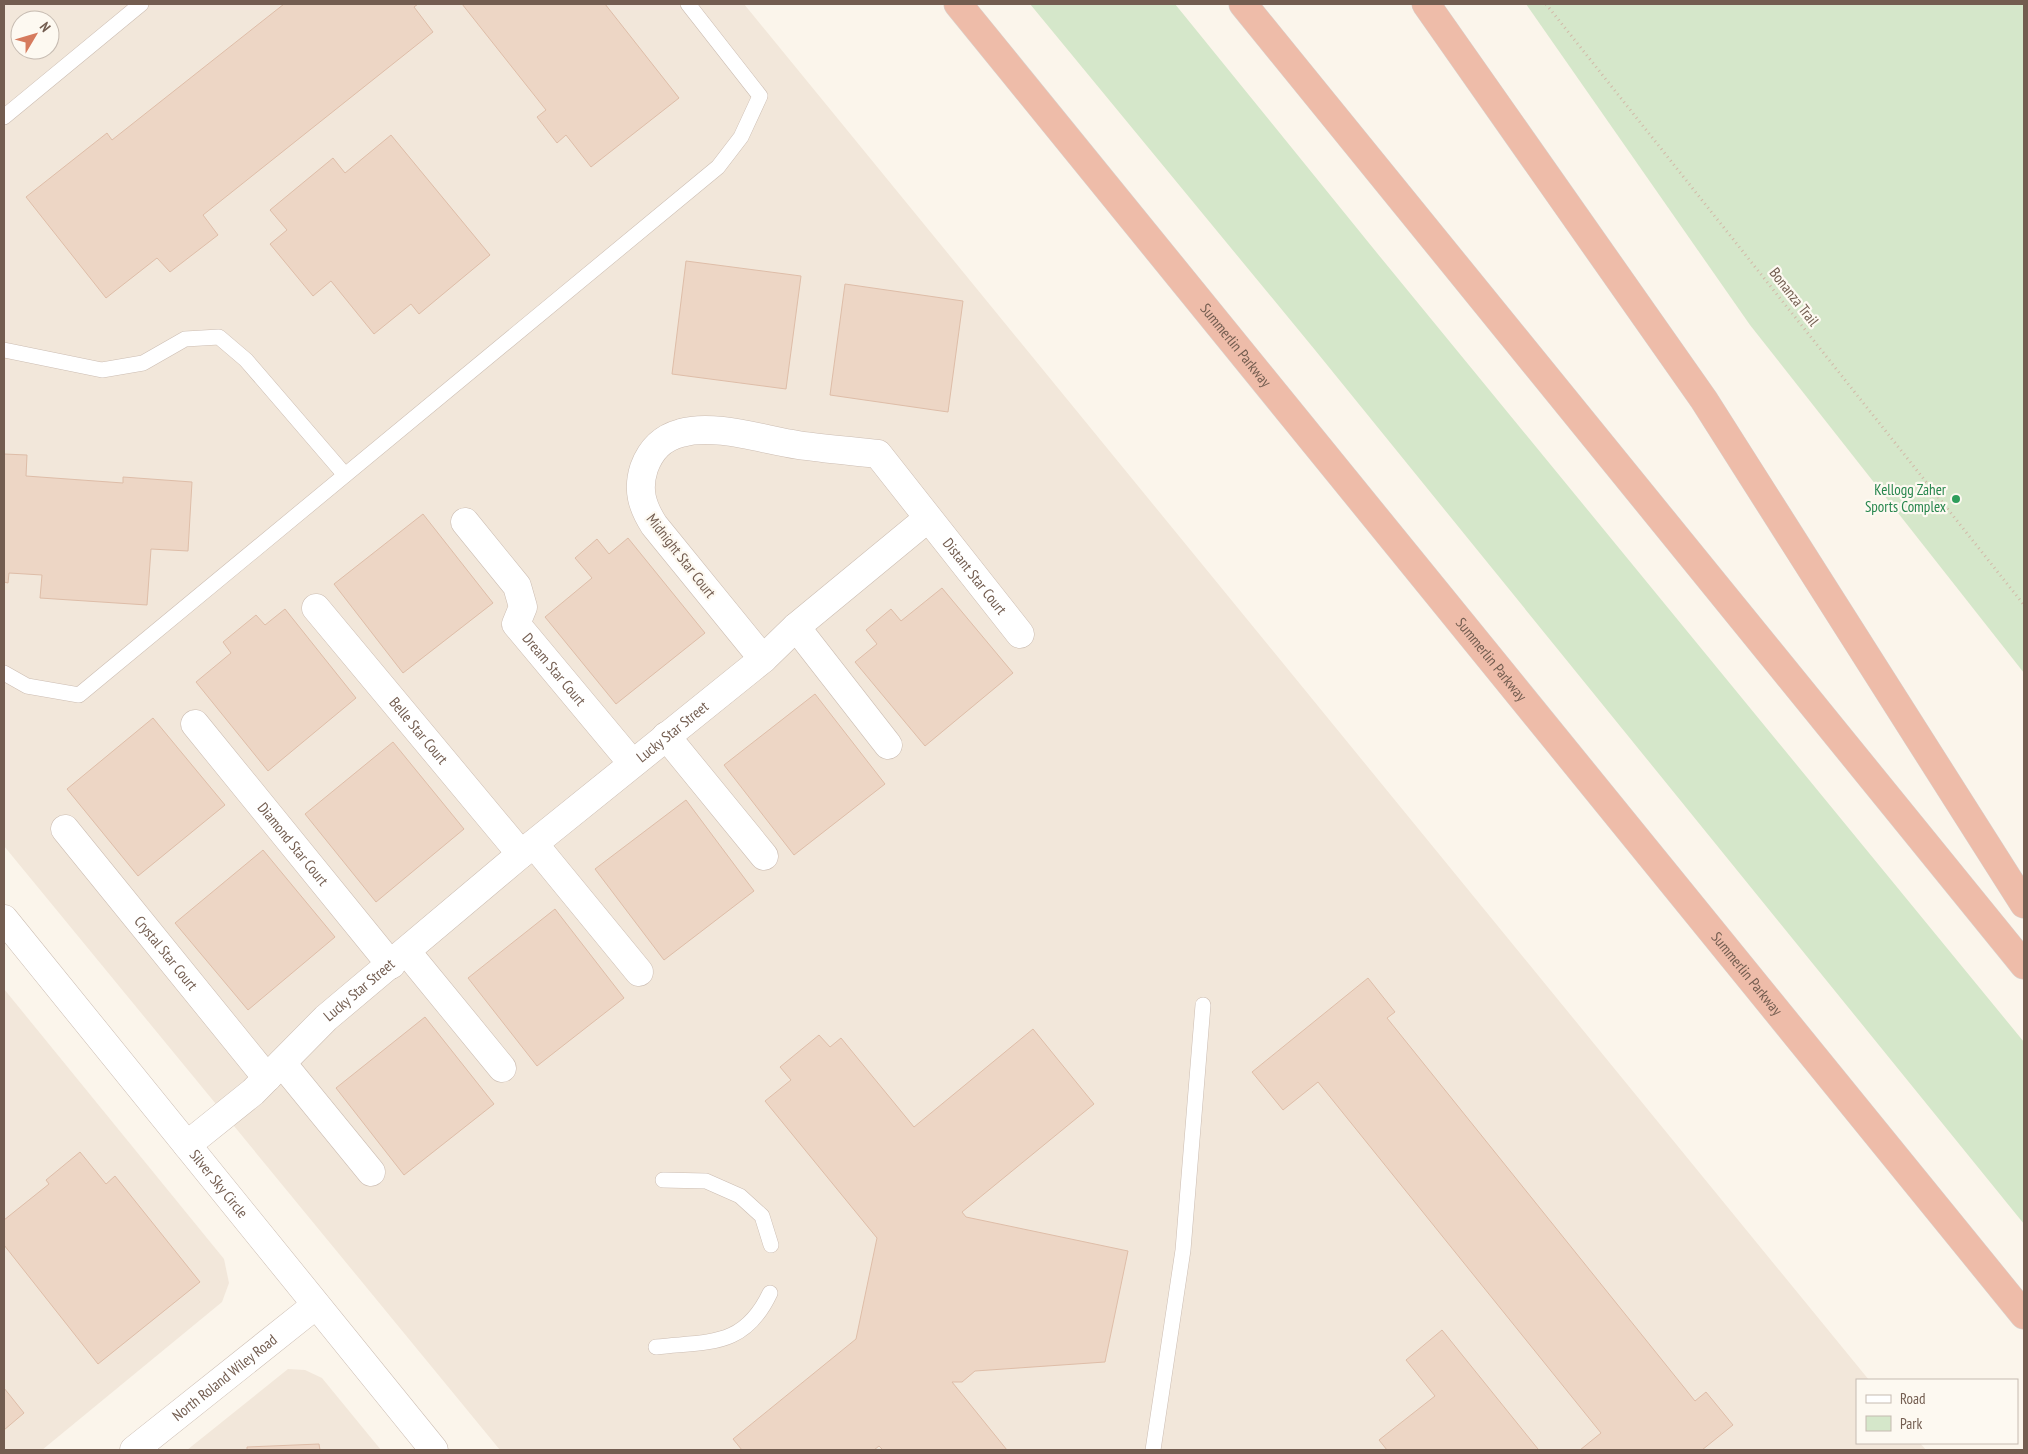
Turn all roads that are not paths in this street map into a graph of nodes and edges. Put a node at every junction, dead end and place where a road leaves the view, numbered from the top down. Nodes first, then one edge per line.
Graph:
1 (141, 4) edge
2 (688, 4) edge
3 (958, 4) edge
4 (1243, 4) edge
5 (1426, 4) edge
6 (4, 117) edge
7 (4, 350) edge
8 (345, 475) junction
9 (927, 519) junction
10 (465, 522) dead end
11 (316, 608) dead end
12 (796, 627) junction
13 (1020, 634) dead end
14 (763, 659) junction
15 (4, 672) edge
16 (195, 724) dead end
17 (666, 736) junction
18 (888, 745) dead end
19 (632, 763) junction
20 (65, 829) dead end
21 (527, 849) junction
22 (764, 856) dead end
23 (2024, 904) edge
24 (4, 919) edge
25 (399, 958) junction
26 (2024, 965) edge
27 (639, 972) dead end
28 (1203, 1005) dead end
29 (502, 1068) dead end
30 (274, 1071) junction
31 (187, 1145) junction
32 (371, 1172) dead end
33 (663, 1180) dead end
34 (771, 1245) dead end
35 (770, 1293) dead end
36 (316, 1305) junction
37 (2024, 1315) edge
38 (656, 1347) dead end
39 (134, 1450) edge
40 (434, 1450) edge
41 (1153, 1450) edge

1 - 6 lane
2 - 8 lane
3 - 37 highway, Summerlin Parkway
4 - 26 highway
5 - 23 highway
7 - 8 lane
8 - 15 lane
9 - 12 street, Lucky Star Street
9 - 13 street, Distant Star Court
9 - 14 street, Midnight Star Court
10 - 19 street, Dream Star Court
11 - 21 street, Belle Star Court
12 - 14 street, Lucky Star Street
12 - 18 street
14 - 17 street, Lucky Star Street
16 - 25 street, Diamond Star Court
17 - 19 street, Lucky Star Street
17 - 22 street
19 - 21 street, Lucky Star Street
20 - 30 street, Crystal Star Court
21 - 25 street, Lucky Star Street
21 - 27 street, Belle Star Court
24 - 31 street, Silver Sky Circle
25 - 29 street, Diamond Star Court
25 - 30 street, Lucky Star Street
28 - 41 lane
30 - 31 street, Lucky Star Street
30 - 32 street, Crystal Star Court
31 - 36 street, Silver Sky Circle
33 - 34 lane
35 - 38 lane
36 - 39 street, North Roland Wiley Road
36 - 40 street, Silver Sky Circle

